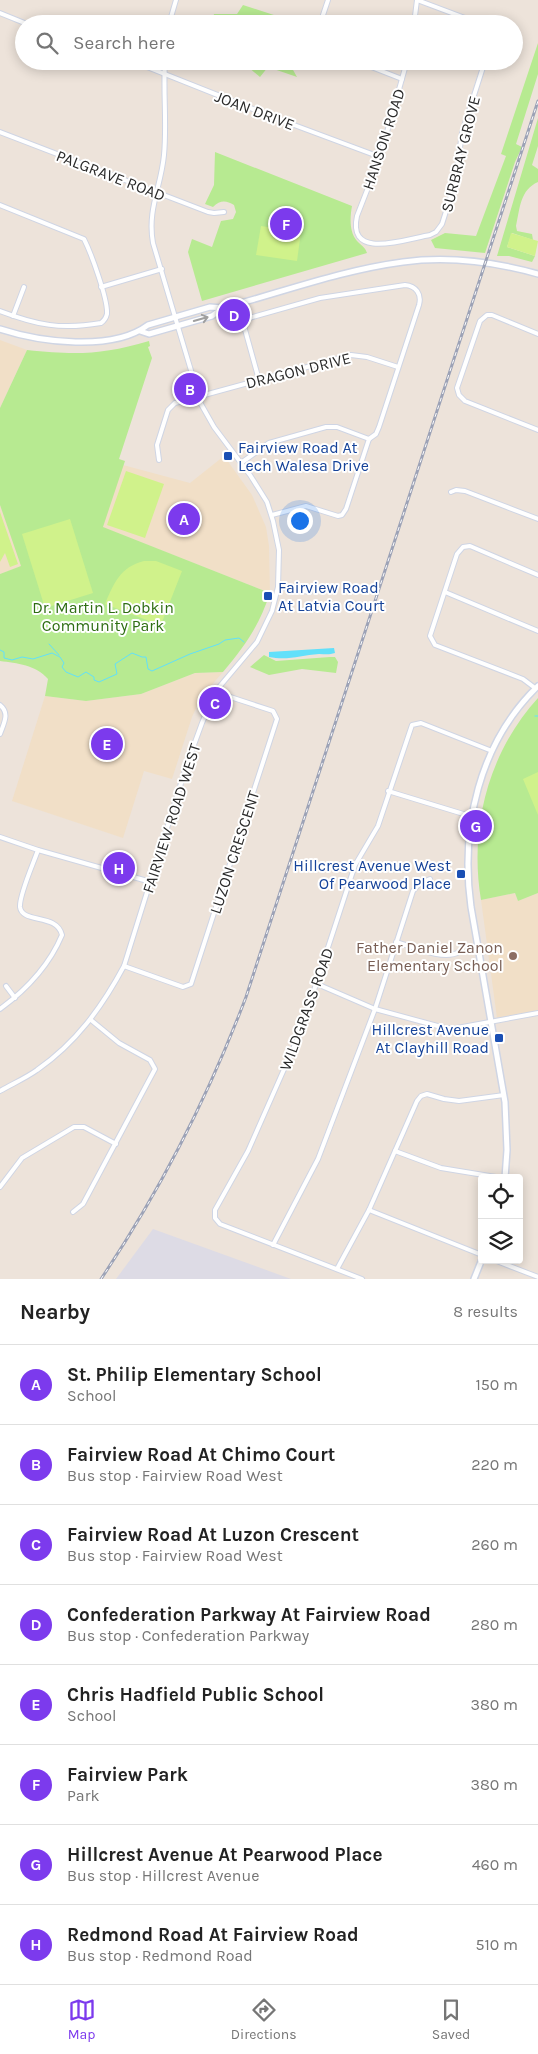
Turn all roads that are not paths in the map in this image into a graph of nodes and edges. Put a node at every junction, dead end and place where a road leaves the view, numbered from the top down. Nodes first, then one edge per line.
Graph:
1 (176, 0) edge
2 (328, 0) edge
3 (417, 0) edge
4 (0, 13) edge
5 (172, 15) edge
6 (323, 15) edge
7 (415, 15) edge
8 (457, 15) edge
9 (15, 19) edge
10 (153, 70) edge
11 (164, 70) edge
12 (379, 70) edge
13 (404, 70) edge
14 (482, 70) edge
15 (164, 75) junction
16 (402, 79) junction
17 (0, 132) edge
18 (380, 157) junction
19 (156, 192) junction
20 (0, 205) edge
21 (224, 212) dead end
22 (357, 216) joint
23 (162, 269) junction
24 (538, 274) edge
25 (24, 287) dead end
26 (101, 287) junction
27 (223, 308) junction
28 (0, 311) edge
29 (14, 316) junction
30 (175, 317) junction
31 (178, 326) junction
32 (0, 329) edge
33 (140, 331) junction
34 (538, 334) edge
35 (398, 367) junction
36 (259, 380) junction
37 (198, 396) junction
38 (538, 430) edge
39 (369, 439) junction
40 (159, 460) dead end
41 (241, 463) junction
42 (451, 492) dead end
43 (272, 515) junction
44 (538, 519) edge
45 (538, 575) edge
46 (278, 587) junction
47 (310, 592) dead end
48 (445, 592) junction
49 (538, 631) edge
50 (537, 687) edge
51 (215, 692) junction
52 (0, 705) edge
53 (0, 734) edge
54 (492, 751) junction
55 (388, 791) junction
56 (470, 816) junction
57 (0, 837) edge
58 (38, 850) junction
59 (430, 879) dead end
60 (151, 882) junction
61 (396, 942) junction
62 (459, 952) dead end
63 (124, 966) junction
64 (317, 984) junction
65 (6, 986) dead end
66 (15, 998) junction
67 (0, 1009) edge
68 (375, 1009) junction
69 (538, 1013) edge
70 (91, 1020) junction
71 (491, 1022) junction
72 (0, 1090) edge
73 (504, 1095) junction
74 (116, 1144) junction
75 (395, 1151) junction
76 (478, 1174) edge
77 (504, 1174) edge
78 (0, 1187) edge
79 (369, 1210) junction
80 (73, 1212) dead end
81 (273, 1245) junction
82 (478, 1254) edge
83 (480, 1264) edge
84 (504, 1264) edge
85 (337, 1269) junction
86 (538, 1277) edge
87 (362, 1279) edge
88 (474, 1279) edge

1 - 5 street
2 - 6 street
3 - 7 street
3 - 8 street
4 - 9 street
10 - 15 street, JOAN DRIVE
11 - 15 street, FAIRVIEW ROAD WEST
12 - 16 street
13 - 16 street, HANSON ROAD
14 - 22 street, SURBRAY GROVE
15 - 18 street, JOAN DRIVE
15 - 19 street, FAIRVIEW ROAD WEST
16 - 18 street, HANSON ROAD
17 - 19 street, PALGRAVE ROAD
18 - 22 street, HANSON ROAD
19 - 21 street, PALGRAVE ROAD
19 - 23 street, FAIRVIEW ROAD WEST
20 - 26 street
23 - 26 street
23 - 30 street, FAIRVIEW ROAD WEST
24 - 27 street
25 - 29 street
26 - 29 street
27 - 30 street
31 -> 27 street
28 - 29 street
30 - 31 street, FAIRVIEW ROAD WEST
30 - 33 street
31 - 33 street
31 - 37 street, FAIRVIEW ROAD WEST
32 - 33 street
34 - 38 street
35 - 36 street, DRAGON DRIVE
35 - 36 street
35 - 39 street
36 - 37 street, DRAGON DRIVE
37 - 40 street, DRAGON DRIVE
37 - 41 street, FAIRVIEW ROAD WEST
39 - 41 street
39 - 43 street
41 - 43 street, FAIRVIEW ROAD WEST
42 - 44 street
43 - 46 street, FAIRVIEW ROAD WEST
45 - 48 street
46 - 47 street
46 - 51 street, FAIRVIEW ROAD WEST
48 - 49 street
48 - 50 street
50 - 54 street
51 - 60 street, FAIRVIEW ROAD WEST
51 - 63 street, LUZON CRESCENT
52 - 53 street
54 - 55 street, WILDGRASS ROAD
54 - 56 street
55 - 56 street
55 - 64 street, WILDGRASS ROAD
56 - 71 street
57 - 58 street
58 - 60 street
58 - 66 street
59 - 61 street
60 - 63 street, FAIRVIEW ROAD WEST
61 - 62 street
61 - 68 street
63 - 70 street, FAIRVIEW ROAD WEST
64 - 68 street
64 - 81 street, WILDGRASS ROAD
65 - 66 street
66 - 67 street
68 - 71 street
68 - 81 street
69 - 71 street
70 - 72 street, FAIRVIEW ROAD WEST
70 - 74 street
71 - 73 street
73 - 75 street
73 - 77 street
74 - 78 street
74 - 80 street
75 - 76 street
75 - 79 street
79 - 82 street
79 - 85 street
81 - 85 street, WILDGRASS ROAD
83 - 88 street
84 - 86 street
85 - 87 street, WILDGRASS ROAD

